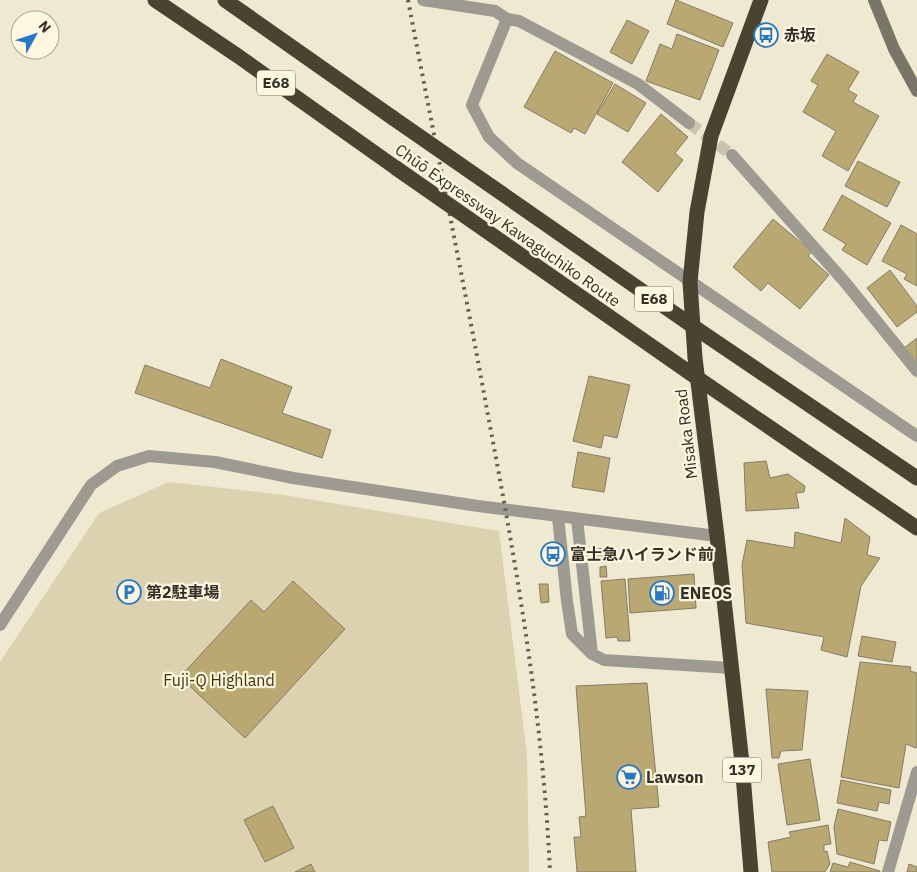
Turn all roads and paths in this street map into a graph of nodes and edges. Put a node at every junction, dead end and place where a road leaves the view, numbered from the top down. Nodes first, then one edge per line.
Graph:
1 (155, 0) edge
2 (224, 0) edge
3 (231, 0) edge
4 (423, 0) edge
5 (761, 0) edge
6 (874, 0) edge
7 (507, 19) junction
8 (258, 23) junction
9 (917, 91) edge
10 (689, 123) tunnel mouth
11 (732, 155) tunnel mouth
12 (690, 282) junction
13 (917, 372) edge
14 (917, 436) edge
15 (917, 478) edge
16 (558, 517) junction
17 (578, 519) junction
18 (917, 528) edge
19 (717, 536) junction
20 (0, 625) edge
21 (592, 654) junction
22 (731, 668) junction
23 (916, 779) edge
24 (751, 872) edge
25 (888, 872) edge

1 - 18 highway, Chūō Expressway Kawaguchiko Route / E68, bridge
2 - 8 highway, Chūō Expressway Kawaguchiko Route / E68
3 - 8 highway
4 - 7 street
5 - 12 highway, Misaka Road / 137
6 - 9 street
7 - 10 street
7 - 12 street
8 - 15 highway, Chūō Expressway Kawaguchiko Route / E68, bridge
11 - 13 street
12 - 14 street
12 - 19 highway, Misaka Road / 137
16 - 17 street
16 - 20 street
16 - 21 street
17 - 19 street
17 - 21 street
19 - 22 highway, Misaka Road / 137
21 - 22 street
22 - 24 highway, Misaka Road / 137
23 - 25 street

